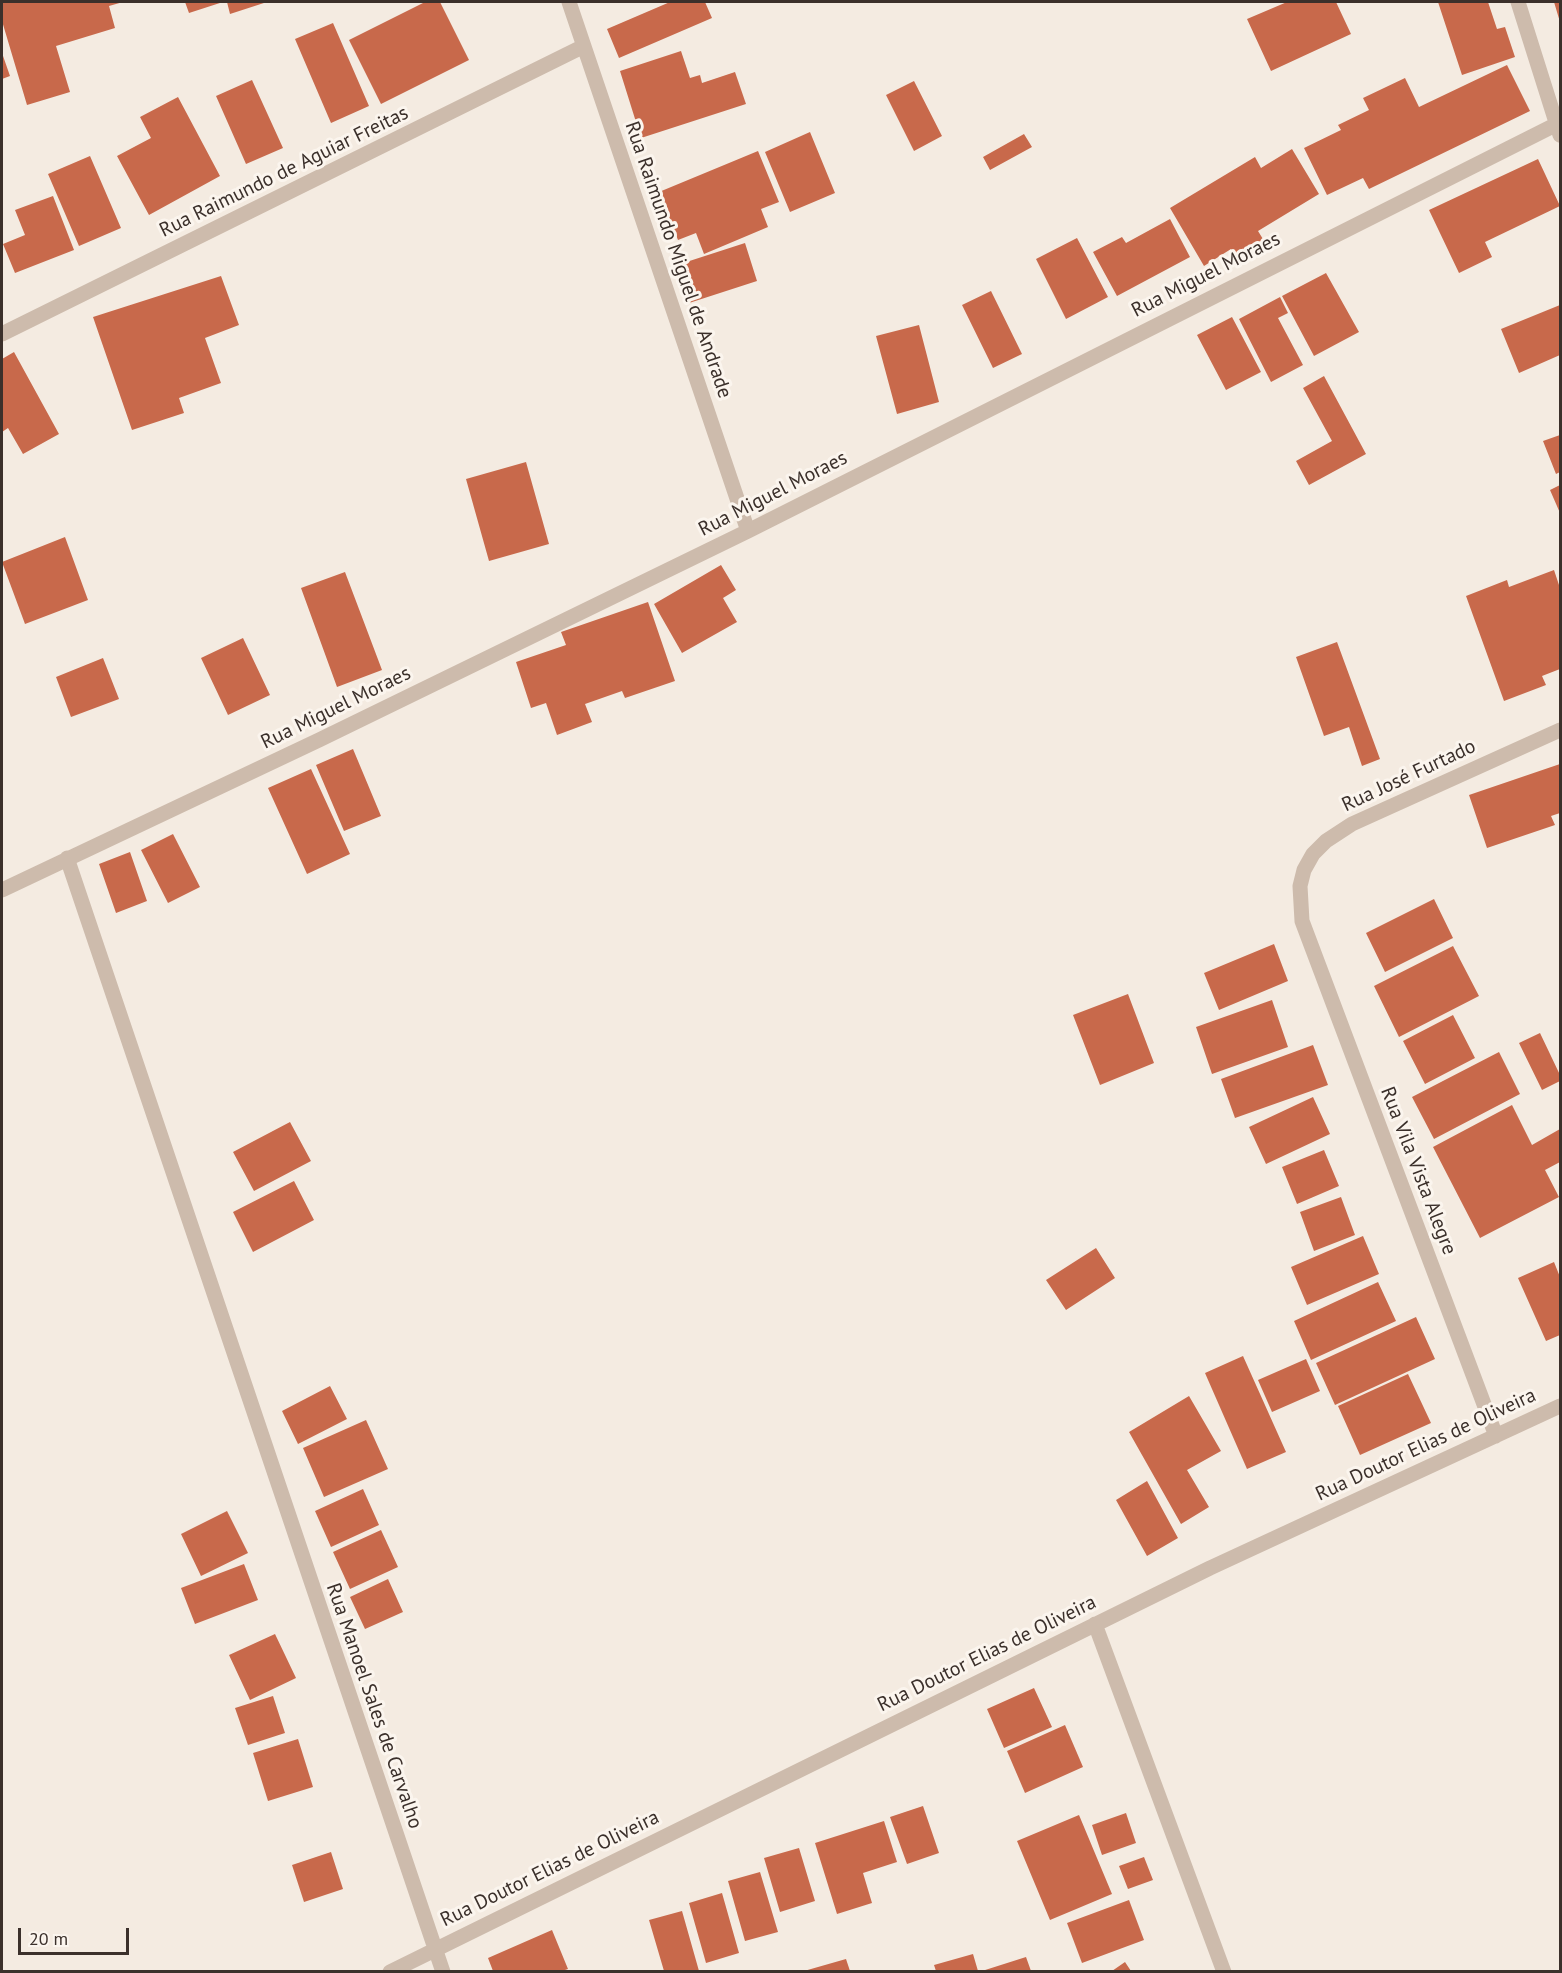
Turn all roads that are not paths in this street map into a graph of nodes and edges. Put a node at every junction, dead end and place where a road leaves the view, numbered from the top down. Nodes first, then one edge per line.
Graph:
1 (569, 2) edge
2 (1518, 2) edge
3 (584, 46) junction
4 (1558, 130) edge
5 (2, 334) edge
6 (748, 531) junction
7 (1560, 730) edge
8 (67, 858) junction
9 (2, 890) edge
10 (1302, 921) joint
11 (1560, 1406) edge
12 (1496, 1436) junction
13 (1095, 1624) junction
14 (435, 1949) junction
15 (390, 1971) edge
16 (443, 1971) edge
17 (1224, 1971) edge

1 - 3 street, Rua Raimundo Miguel de Andrade
2 - 4 street
3 - 5 street, Rua Raimundo de Aguiar Freitas
3 - 6 street, Rua Raimundo Miguel de Andrade
4 - 6 street, Rua Miguel Moraes
6 - 8 street, Rua Miguel Moraes
7 - 10 street, Rua José Furtado
8 - 9 street, Rua Miguel Moraes
8 - 14 street, Rua Manoel Sales de Carvalho
10 - 12 street, Rua Vila Vista Alegre
11 - 12 street, Rua Doutor Elias de Oliveira
12 - 13 street, Rua Doutor Elias de Oliveira
13 - 14 street, Rua Doutor Elias de Oliveira
13 - 17 street
14 - 15 street, Rua Doutor Elias de Oliveira
14 - 16 street, Rua Manoel Sales de Carvalho

